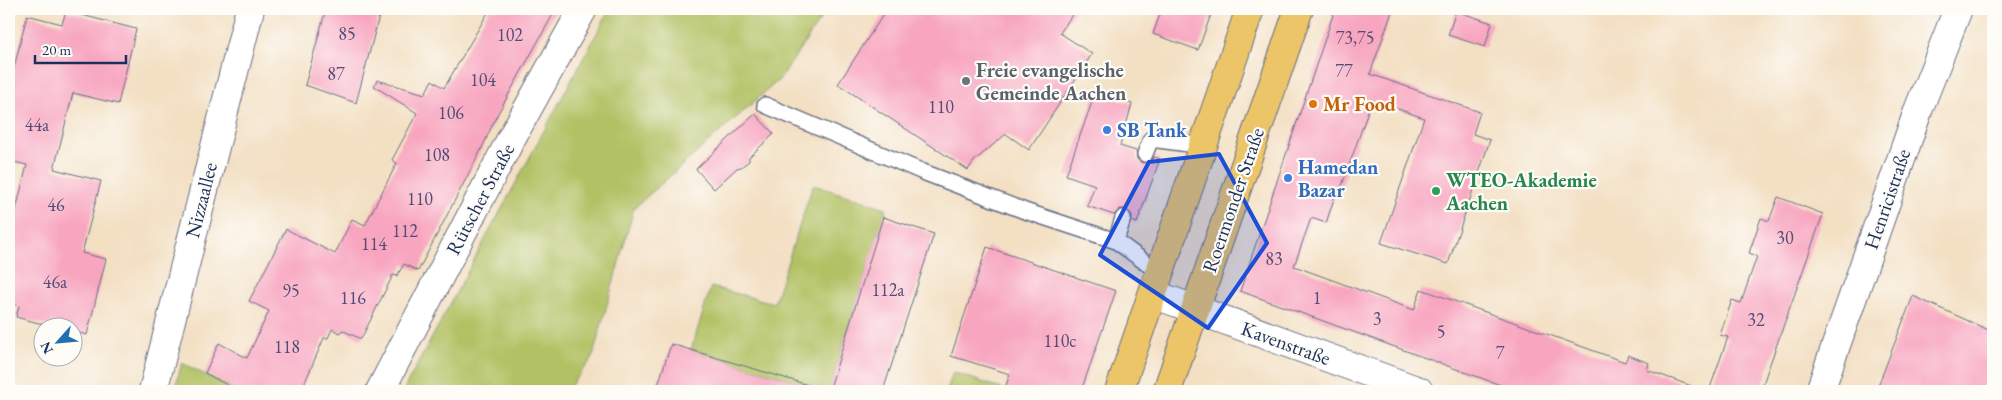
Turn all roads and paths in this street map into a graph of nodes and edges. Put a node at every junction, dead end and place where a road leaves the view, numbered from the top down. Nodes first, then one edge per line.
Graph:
1 (250, 9) edge
2 (582, 9) edge
3 (1250, 9) edge
4 (1298, 9) edge
5 (1958, 9) edge
6 (766, 105) dead end
7 (1204, 146) junction
8 (1145, 154) dead end
9 (1123, 218) dead end
10 (1116, 241) junction
11 (1157, 284) junction
12 (1195, 310) junction
13 (153, 391) edge
14 (380, 391) edge
15 (1119, 391) edge
16 (1167, 391) edge
17 (1418, 391) edge
18 (1820, 391) edge

1 - 13 street, Nizzaallee
2 - 14 street, Rütscher Straße
3 - 7 main road
4 - 12 main road, Roermonder Straße
5 - 18 street, Henricistraße
6 - 10 lane
7 - 8 lane
7 - 11 main road
9 - 10 lane
10 - 11 lane
11 - 12 street, Kavenstraße
11 - 15 main road
12 - 16 main road, Roermonder Straße
12 - 17 street, Kavenstraße

